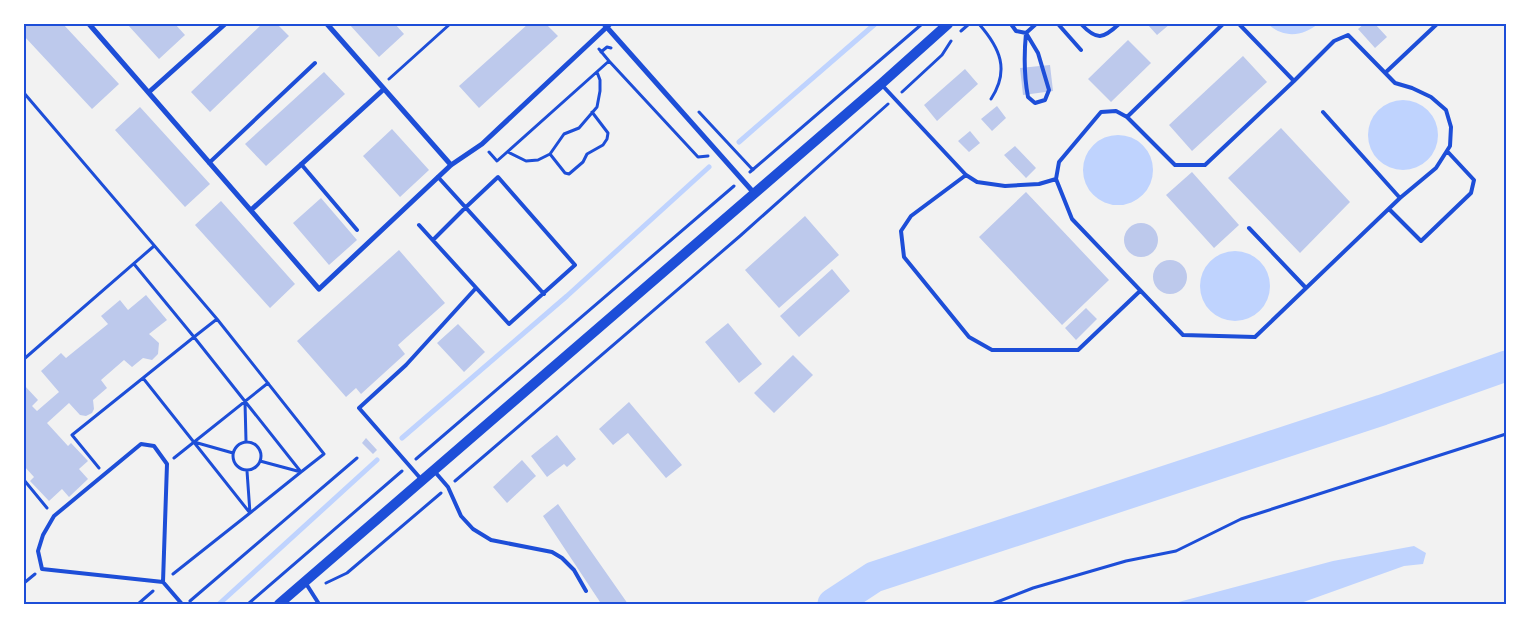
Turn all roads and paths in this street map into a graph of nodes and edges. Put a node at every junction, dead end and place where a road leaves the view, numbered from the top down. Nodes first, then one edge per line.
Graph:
1 (89, 24) edge
2 (225, 24) edge
3 (327, 24) edge
4 (449, 24) edge
5 (922, 24) edge
6 (948, 24) edge
7 (969, 24) edge
8 (979, 24) edge
9 (1011, 24) edge
10 (1036, 24) edge
11 (1058, 24) edge
12 (1081, 24) edge
13 (1119, 24) edge
14 (1223, 24) edge
15 (1238, 24) edge
16 (1437, 24) edge
17 (607, 25) edge
18 (1026, 32) junction
19 (958, 34) dead end
20 (953, 38) dead end
21 (591, 40) junction
22 (611, 48) dead end
23 (1081, 50) dead end
24 (601, 52) junction
25 (610, 61) junction
26 (315, 63) dead end
27 (597, 72) junction
28 (1385, 73) junction
29 (1294, 81) junction
30 (881, 84) junction
31 (382, 88) junction
32 (24, 92) edge
33 (149, 92) junction
34 (894, 98) junction
35 (991, 99) dead end
36 (592, 112) junction
37 (1323, 112) dead end
38 (1127, 118) junction
39 (482, 144) junction
40 (1447, 151) junction
41 (508, 152) junction
42 (550, 154) junction
43 (708, 156) dead end
44 (209, 163) junction
45 (301, 164) junction
46 (451, 165) junction
47 (966, 175) junction
48 (438, 176) junction
49 (742, 179) junction
50 (1056, 179) junction
51 (754, 193) junction
52 (1400, 198) junction
53 (465, 208) junction
54 (1389, 209) junction
55 (251, 210) junction
56 (419, 225) dead end
57 (1249, 228) dead end
58 (357, 230) dead end
59 (433, 240) junction
60 (154, 246) junction
61 (134, 264) junction
62 (476, 288) junction
63 (1306, 288) junction
64 (1140, 291) junction
65 (544, 294) junction
66 (217, 319) junction
67 (194, 337) junction
68 (24, 359) edge
69 (143, 378) dead end
70 (268, 383) junction
71 (245, 401) junction
72 (1506, 434) edge
73 (246, 441) junction
74 (194, 442) junction
75 (233, 453) junction
76 (357, 458) dead end
77 (260, 461) junction
78 (166, 464) junction
79 (409, 464) junction
80 (434, 470) junction
81 (247, 471) junction
82 (301, 472) junction
83 (24, 480) edge
84 (422, 481) junction
85 (448, 487) junction
86 (54, 516) junction
87 (163, 582) junction
88 (305, 582) junction
89 (586, 591) dead end
90 (312, 592) junction
91 (182, 604) edge
92 (187, 604) edge
93 (248, 604) edge
94 (280, 604) edge
95 (319, 604) edge
96 (992, 604) edge

1 - 33 street
2 - 33 street
3 - 31 street
4 - 31 path
5 - 49 path
6 - 30 main road
7 - 19 path
8 - 35 path
9 - 18 lane
10 - 18 lane
11 - 23 lane
12 - 13 lane
14 - 38 lane
15 - 29 lane
16 - 28 lane
17 - 21 street
17 - 49 street
18 - 18 lane
20 - 34 path
21 - 24 path
21 - 39 street
22 - 24 path
24 - 25 path
25 - 27 path
25 - 43 path
26 - 44 lane
27 - 36 path
27 - 41 path
28 - 29 lane
28 - 40 lane
29 - 38 lane
30 - 34 lane
30 - 51 main road
31 - 45 street
31 - 46 street
32 - 60 path
33 - 44 street
34 - 47 lane
34 - 85 path
36 - 42 path
36 - 42 path
37 - 52 lane
38 - 50 lane
39 - 41 path
39 - 46 street
40 - 52 lane
40 - 54 lane
41 - 42 path
44 - 55 street
45 - 55 street
45 - 58 lane
46 - 48 street
47 - 50 lane
47 - 64 lane
48 - 53 lane
48 - 55 street
49 - 51 street
49 - 79 path
50 - 64 lane
51 - 80 main road
52 - 54 lane
53 - 59 lane
53 - 65 lane
53 - 65 lane
54 - 63 lane
56 - 59 lane
57 - 63 lane
59 - 62 lane
60 - 61 path
60 - 66 path
61 - 67 path
61 - 68 path
62 - 65 lane
62 - 79 lane
63 - 64 lane
66 - 67 path
66 - 70 path
67 - 69 path
67 - 71 path
70 - 71 path
70 - 82 path
71 - 73 path
71 - 74 path
71 - 82 path
72 - 96 path
73 - 75 path
73 - 77 path
74 - 75 path
74 - 78 path
75 - 81 path
76 - 92 path
77 - 81 path
77 - 82 path
78 - 86 lane
78 - 87 lane
79 - 84 lane
79 - 93 path
80 - 84 main road
80 - 85 lane
81 - 82 path
83 - 86 path
84 - 88 main road
85 - 89 lane
85 - 90 path
86 - 87 lane
87 - 91 lane
88 - 90 lane
88 - 94 main road
90 - 95 lane

